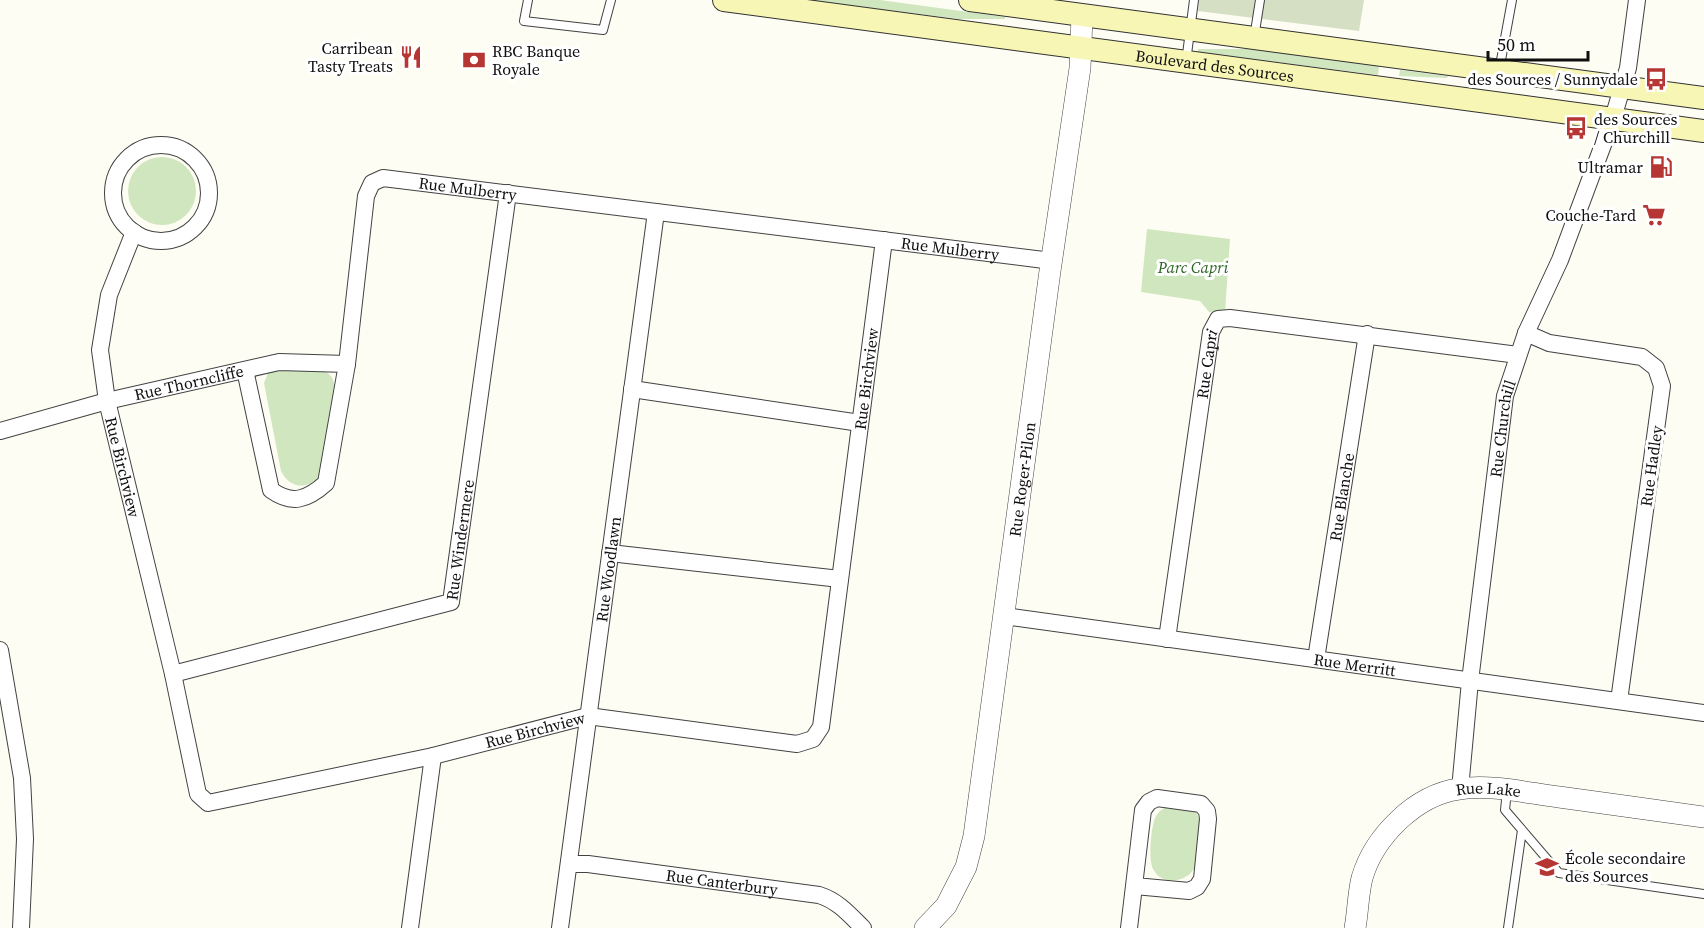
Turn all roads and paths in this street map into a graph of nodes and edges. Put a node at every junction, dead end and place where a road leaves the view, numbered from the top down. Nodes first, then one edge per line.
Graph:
1 (528, 0) edge
2 (611, 0) edge
3 (724, 0) edge
4 (970, 0) edge
5 (1194, 0) edge
6 (1260, 0) edge
7 (1512, 0) edge
8 (1637, 0) edge
9 (1082, 10) junction
10 (1191, 30) junction
11 (1254, 38) junction
12 (1082, 48) junction
13 (1186, 62) junction
14 (1499, 71) junction
15 (1623, 88) junction
16 (1704, 98) edge
17 (1613, 118) junction
18 (1704, 131) edge
19 (508, 193) junction
20 (656, 212) junction
21 (134, 232) junction
22 (884, 240) junction
23 (1052, 261) junction
24 (1526, 333) junction
25 (1367, 334) junction
26 (1518, 355) junction
27 (347, 364) junction
28 (245, 370) junction
29 (632, 389) junction
30 (107, 401) junction
31 (860, 423) junction
32 (0, 431) edge
33 (610, 554) junction
34 (840, 579) junction
35 (1004, 616) junction
36 (1167, 639) junction
37 (0, 650) edge
38 (1316, 659) junction
39 (2, 670) edge
40 (173, 674) junction
41 (1470, 681) junction
42 (1619, 701) junction
43 (1704, 713) edge
44 (588, 716) junction
45 (433, 756) junction
46 (1460, 789) junction
47 (1507, 790) junction
48 (1704, 817) edge
49 (1522, 830) junction
50 (570, 864) junction
51 (1135, 886) junction
52 (1704, 894) edge
53 (21, 928) edge
54 (410, 928) edge
55 (560, 928) edge
56 (863, 928) edge
57 (925, 928) edge
58 (1129, 928) edge
59 (1355, 928) edge
60 (1508, 928) edge

1 - 2 lane
3 - 12 main road, Boulevard des Sources
4 - 9 main road, Boulevard des Sources
5 - 10 lane
6 - 11 lane
7 - 14 lane
8 - 15 street, Rue Churchill
9 - 10 main road, Boulevard des Sources
9 - 12 street, Rue Roger-Pilon
10 - 11 main road, Boulevard des Sources
10 - 13 lane
11 - 14 main road, Boulevard des Sources
12 - 13 main road, Boulevard des Sources
12 - 23 street, Rue Roger-Pilon
13 - 17 main road, Boulevard des Sources
14 - 15 main road, Boulevard des Sources
15 - 16 main road, Boulevard des Sources
15 - 17 street, Rue Churchill
17 - 18 main road, Boulevard des Sources
17 - 24 street, Rue Churchill
19 - 20 street, Rue Mulberry
19 - 27 street, Rue Mulberry
19 - 40 street, Rue Windermere
20 - 22 street, Rue Mulberry
20 - 29 street, Rue Woodlawn
21 - 21 street
21 - 30 street, Rue Birchview
22 - 23 street, Rue Mulberry
22 - 31 street, Rue Birchview
23 - 35 street, Rue Roger-Pilon
24 - 26 street, Rue Churchill
24 - 42 street, Rue Hadley
25 - 26 street, Rue Capri
25 - 36 street, Rue Capri
25 - 38 street, Rue Blanche
26 - 41 street, Rue Churchill
27 - 28 street, Rue Thorncliffe
27 - 28 street, Rue Mulberry
28 - 30 street, Rue Thorncliffe
29 - 31 street
29 - 33 street, Rue Woodlawn
30 - 32 street, Rue Thorncliffe
30 - 40 street, Rue Birchview
31 - 34 street, Rue Birchview
33 - 34 street
33 - 44 street, Rue Woodlawn
34 - 44 street, Rue Birchview
35 - 36 street, Rue Merritt
35 - 57 street, Rue Roger-Pilon
36 - 38 street, Rue Merritt
37 - 39 street
38 - 41 street, Rue Merritt
39 - 53 street
40 - 45 street, Rue Birchview
41 - 42 street, Rue Merritt
41 - 46 street, Rue Churchill
42 - 43 street, Rue Merritt
44 - 45 street, Rue Birchview
44 - 50 street, Rue Woodlawn
45 - 54 street
46 - 47 street, Rue Lake
46 - 59 street, Rue Lake
47 - 48 street, Rue Lake
47 - 49 lane
49 - 52 lane
49 - 60 lane
50 - 55 street, Rue Woodlawn
50 - 56 street, Rue Canterbury
51 - 51 street
51 - 58 street

